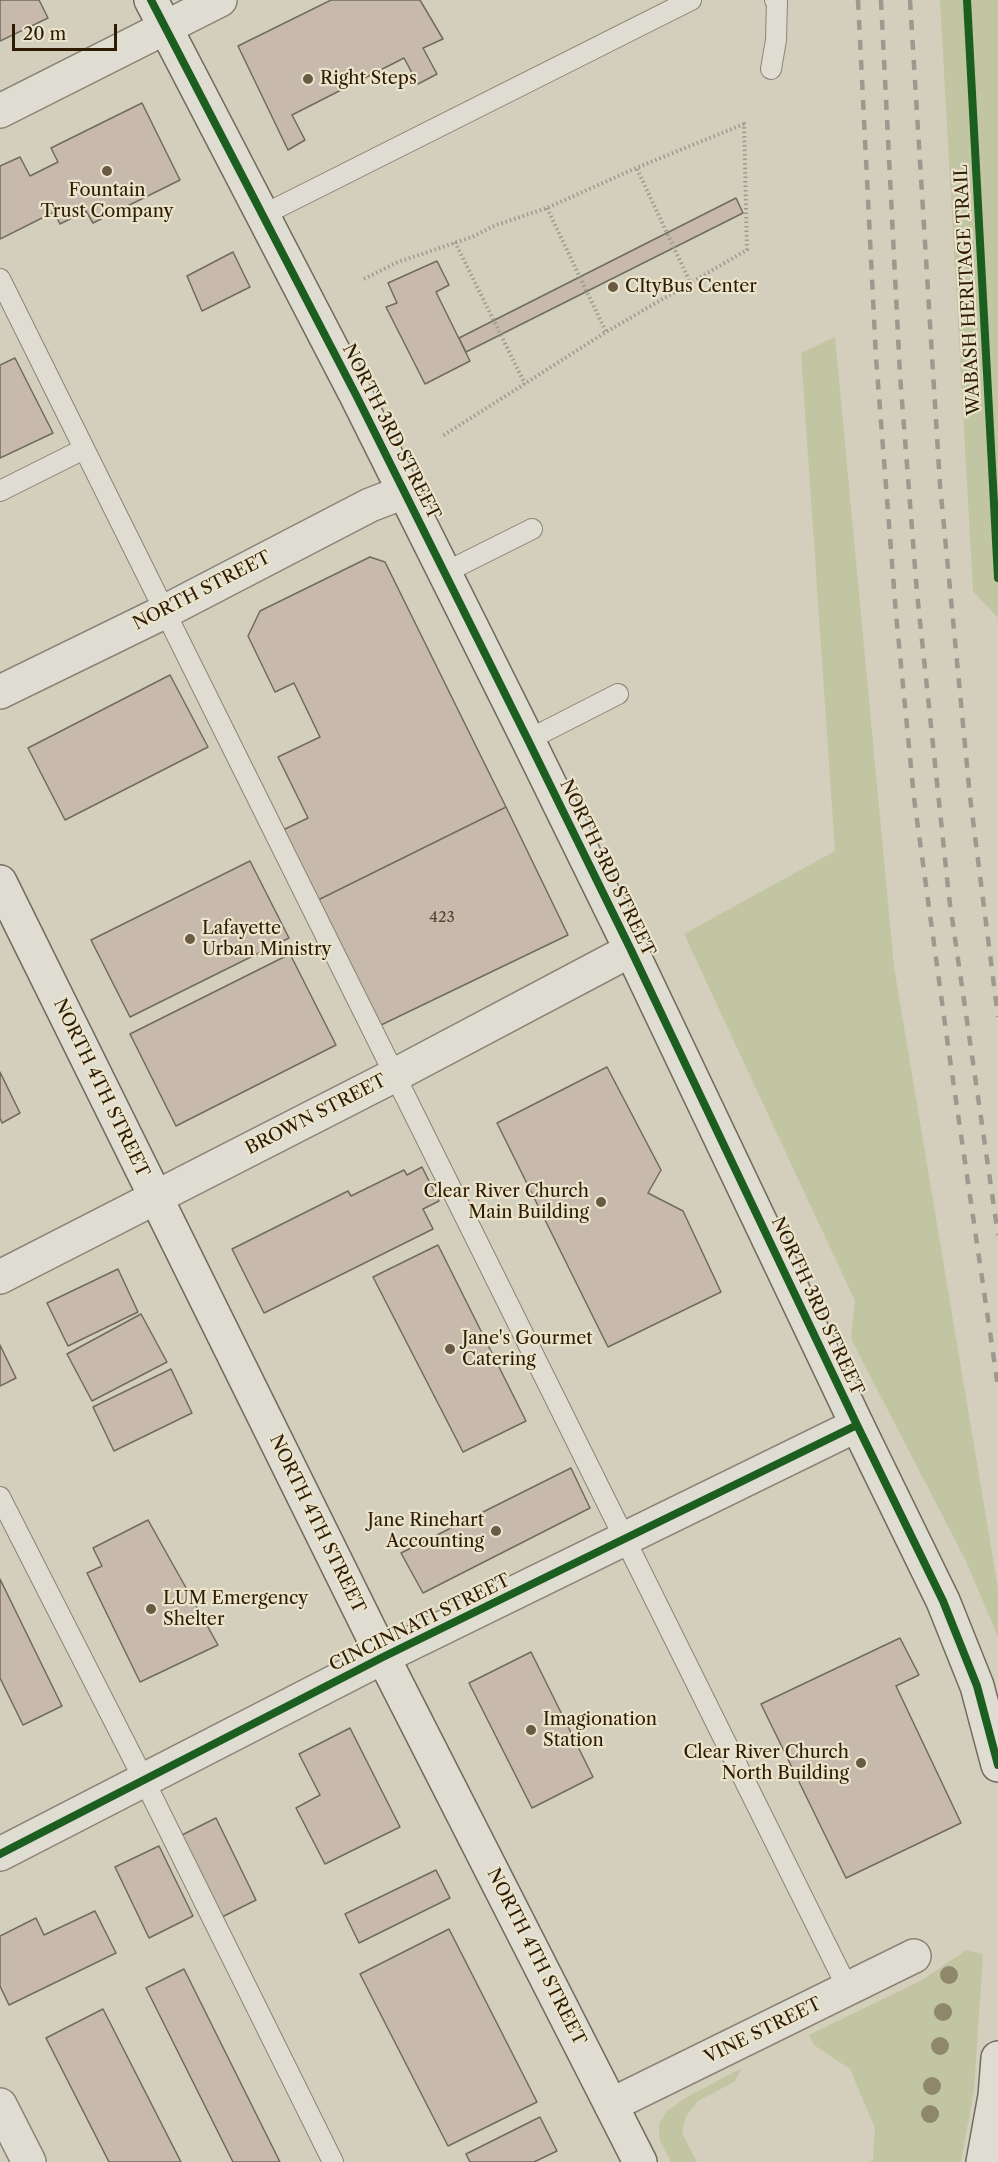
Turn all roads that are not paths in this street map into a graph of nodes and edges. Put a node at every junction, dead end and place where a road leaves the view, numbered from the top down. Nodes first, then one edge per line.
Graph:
1 (220, 0) edge
2 (691, 0) edge
3 (777, 0) edge
4 (159, 14) edge
5 (771, 69) dead end
6 (0, 111) edge
7 (263, 215) junction
8 (0, 279) edge
9 (84, 449) junction
10 (0, 491) edge
11 (404, 492) junction
12 (532, 529) dead end
13 (444, 573) junction
14 (166, 611) junction
15 (0, 692) edge
16 (618, 694) dead end
17 (528, 740) junction
18 (0, 882) edge
19 (631, 950) junction
20 (395, 1076) junction
21 (154, 1197) junction
22 (0, 1277) edge
23 (857, 1425) junction
24 (0, 1497) edge
25 (625, 1539) junction
26 (383, 1658) junction
27 (998, 1765) edge
28 (144, 1780) junction
29 (0, 1854) edge
30 (914, 1956) dead end
31 (848, 1989) junction
32 (998, 2058) edge
33 (0, 2104) edge
34 (611, 2106) junction
35 (29, 2162) edge
36 (333, 2162) edge
37 (640, 2162) edge
38 (983, 2162) edge

1 - 4 street
2 - 7 lane
3 - 5 lane
4 - 6 street
4 - 7 street, NORTH 3RD STREET
7 - 11 street, NORTH 3RD STREET
8 - 9 lane
9 - 10 lane
9 - 14 lane
11 - 13 street, NORTH 3RD STREET
11 - 14 street, NORTH STREET
12 - 13 lane
13 - 17 street, NORTH 3RD STREET
14 - 15 street, NORTH STREET
14 - 20 lane
16 - 17 lane
17 - 19 street, NORTH 3RD STREET
18 - 21 street, NORTH 4TH STREET
19 - 20 street, BROWN STREET
19 - 23 street, NORTH 3RD STREET
20 - 21 street, BROWN STREET
20 - 25 lane
21 - 22 street, BROWN STREET
21 - 26 street, NORTH 4TH STREET
23 - 25 street, CINCINNATI STREET
23 - 27 street, NORTH 3RD STREET
24 - 28 lane
25 - 26 street, CINCINNATI STREET
25 - 31 lane
26 - 28 street, CINCINNATI STREET
26 - 34 street, NORTH 4TH STREET
28 - 29 street, CINCINNATI STREET
28 - 36 lane
30 - 31 street, VINE STREET
31 - 34 street, VINE STREET
32 - 38 street
33 - 35 street
34 - 37 street, NORTH 4TH STREET

